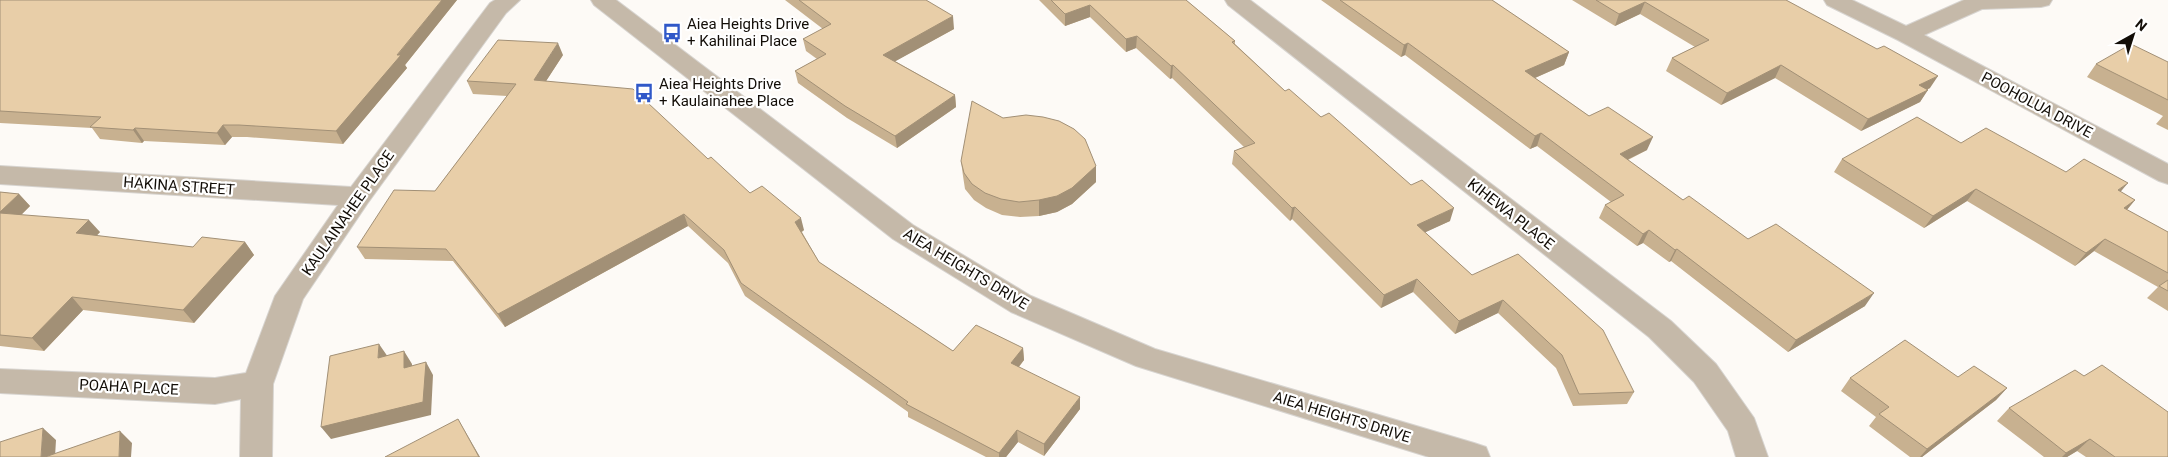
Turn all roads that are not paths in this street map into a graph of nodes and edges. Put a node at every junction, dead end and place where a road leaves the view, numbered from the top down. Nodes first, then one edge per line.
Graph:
1 (510, 0) edge
2 (602, 0) edge
3 (1236, 0) edge
4 (1836, 0) edge
5 (2041, 0) edge
6 (1906, 35) junction
7 (0, 175) edge
8 (2168, 175) edge
9 (358, 197) junction
10 (0, 381) edge
11 (257, 384) junction
12 (256, 457) edge
13 (1474, 457) edge
14 (1752, 457) edge

1 - 9 street, KAULAINAHEE PLACE
2 - 13 street, AIEA HEIGHTS DRIVE
3 - 14 street, KIHEWA PLACE
4 - 6 street, POOHOLUA DRIVE
5 - 6 street
6 - 8 street, POOHOLUA DRIVE
7 - 9 street, HAKINA STREET
9 - 11 street, KAULAINAHEE PLACE
10 - 11 street, POAHA PLACE
11 - 12 street, KAULAINAHEE PLACE

